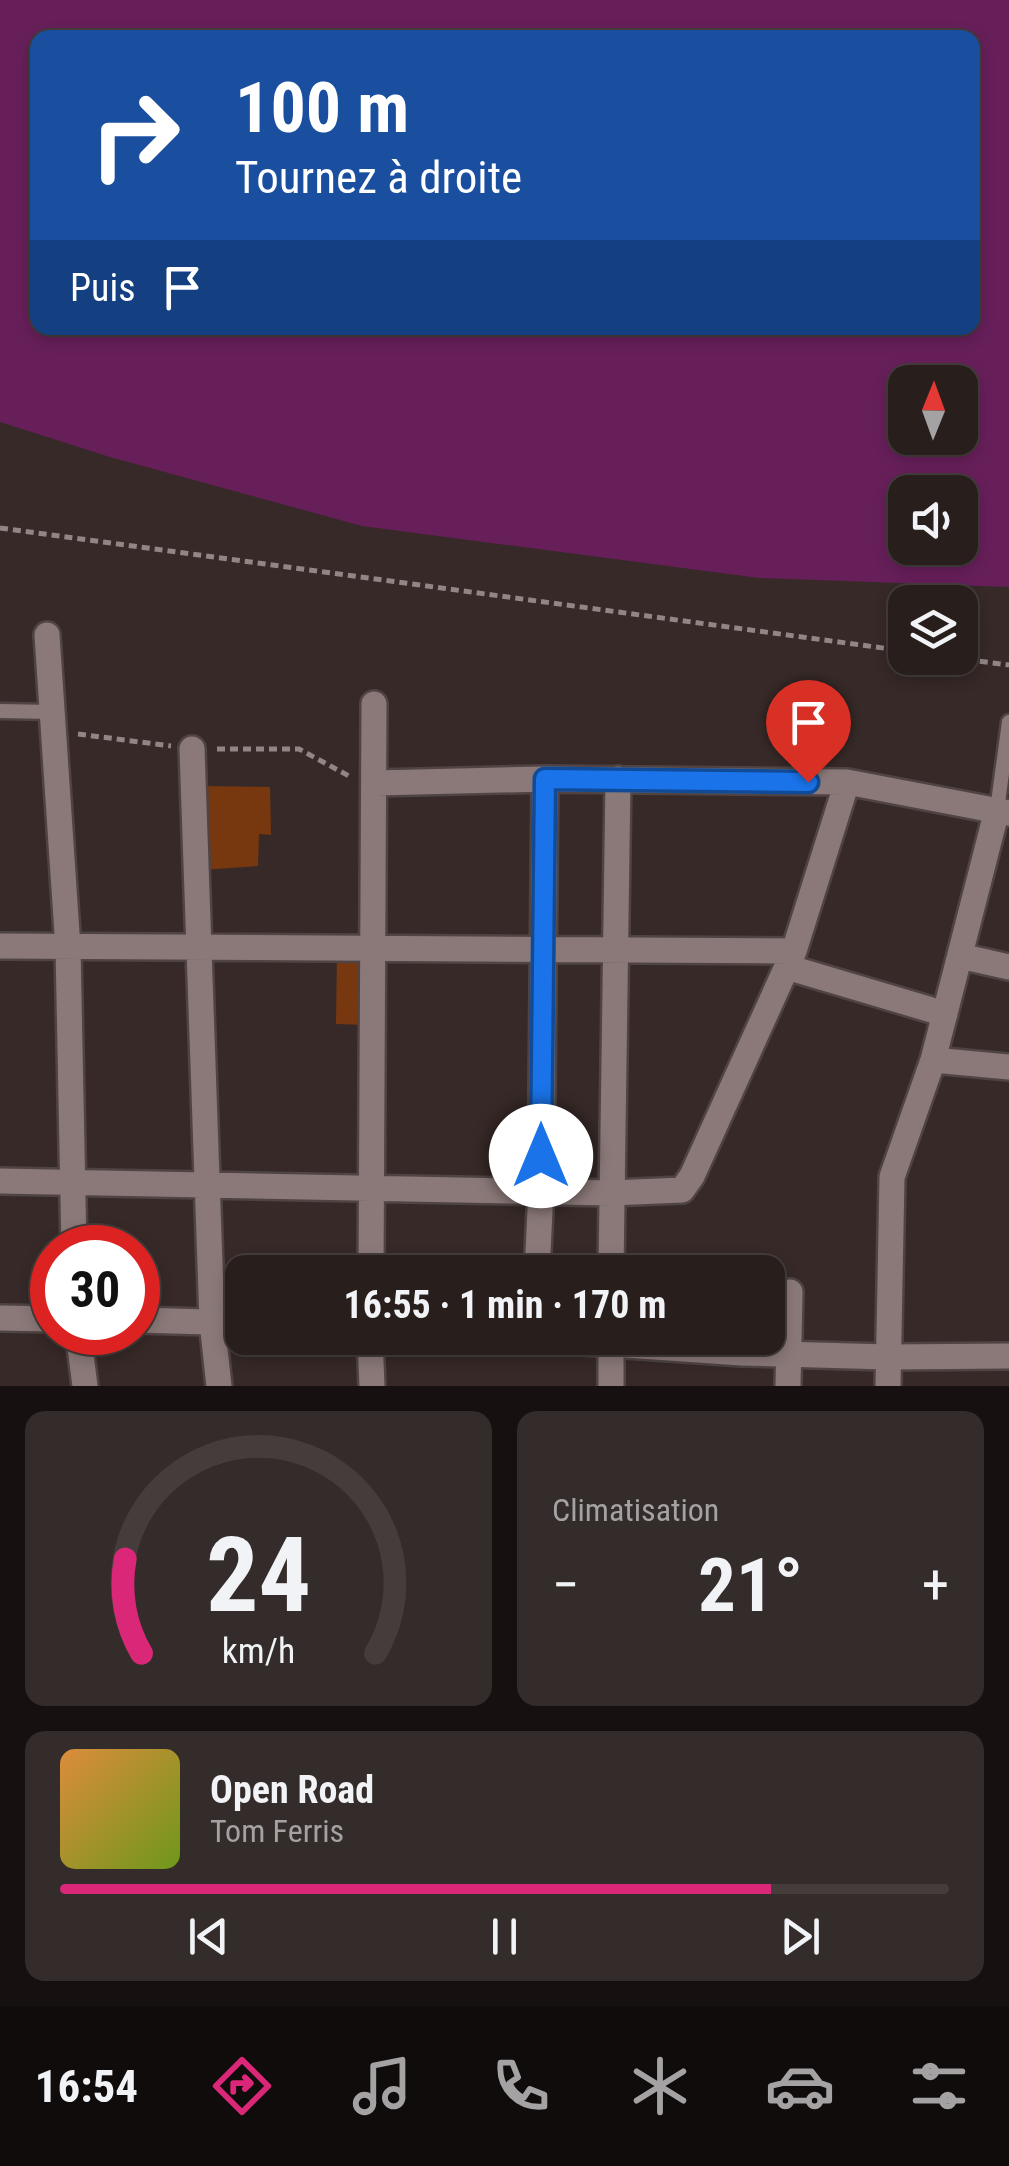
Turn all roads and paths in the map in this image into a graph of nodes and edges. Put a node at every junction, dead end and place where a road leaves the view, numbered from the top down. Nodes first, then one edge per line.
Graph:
1 (0, 528) edge
2 (47, 635) dead end
3 (888, 649) edge
4 (978, 661) edge
5 (1009, 665) edge
6 (374, 704) dead end
7 (0, 711) edge
8 (52, 712) junction
9 (1009, 722) edge
10 (192, 749) dead end
11 (545, 779) junction
12 (618, 779) junction
13 (846, 782) junction
14 (376, 783) junction
15 (1003, 812) edge
16 (0, 946) edge
17 (200, 947) junction
18 (68, 948) junction
19 (375, 948) junction
20 (542, 950) junction
21 (616, 950) junction
22 (960, 956) junction
23 (790, 959) junction
24 (1009, 967) edge
25 (945, 1014) junction
26 (932, 1060) junction
27 (1009, 1067) edge
28 (0, 1181) edge
29 (73, 1182) junction
30 (208, 1184) junction
31 (373, 1187) junction
32 (541, 1190) junction
33 (611, 1193) junction
34 (74, 1225) edge
35 (371, 1255) edge
36 (538, 1255) edge
37 (610, 1255) edge
38 (790, 1292) dead end
39 (0, 1318) edge
40 (30, 1319) edge
41 (160, 1321) edge
42 (212, 1322) junction
43 (225, 1322) edge
44 (785, 1352) edge
45 (788, 1352) junction
46 (81, 1355) edge
47 (371, 1355) edge
48 (610, 1355) edge
49 (1009, 1356) edge
50 (888, 1357) junction
51 (85, 1386) edge
52 (219, 1386) edge
53 (372, 1386) edge
54 (611, 1386) edge
55 (788, 1386) edge
56 (888, 1386) edge

1 - 3 path
2 - 8 street
4 - 5 path
6 - 14 street
7 - 8 lane
8 - 18 street
9 - 15 lane
10 - 17 street
11 - 12 street
11 - 14 street
11 - 20 street
12 - 13 street
12 - 21 street
13 - 15 street
13 - 23 street
14 - 19 street
15 - 22 street
16 - 18 street
17 - 18 street
17 - 19 street
17 - 30 street
18 - 29 street
19 - 20 street
19 - 31 street
20 - 21 street
20 - 32 street
21 - 23 street
21 - 33 street
22 - 24 street
22 - 25 street
23 - 25 street
23 - 33 street
25 - 26 street
26 - 27 street
26 - 50 street
28 - 29 street
29 - 30 street
29 - 34 street
30 - 31 street
30 - 42 street
31 - 32 street
31 - 35 street
32 - 33 street
32 - 36 street
33 - 37 street
38 - 45 street
39 - 40 street
41 - 42 street
42 - 43 street
42 - 52 street
44 - 45 street
45 - 50 street
45 - 55 street
46 - 51 street
47 - 53 street
48 - 54 street
49 - 50 street
50 - 56 street

